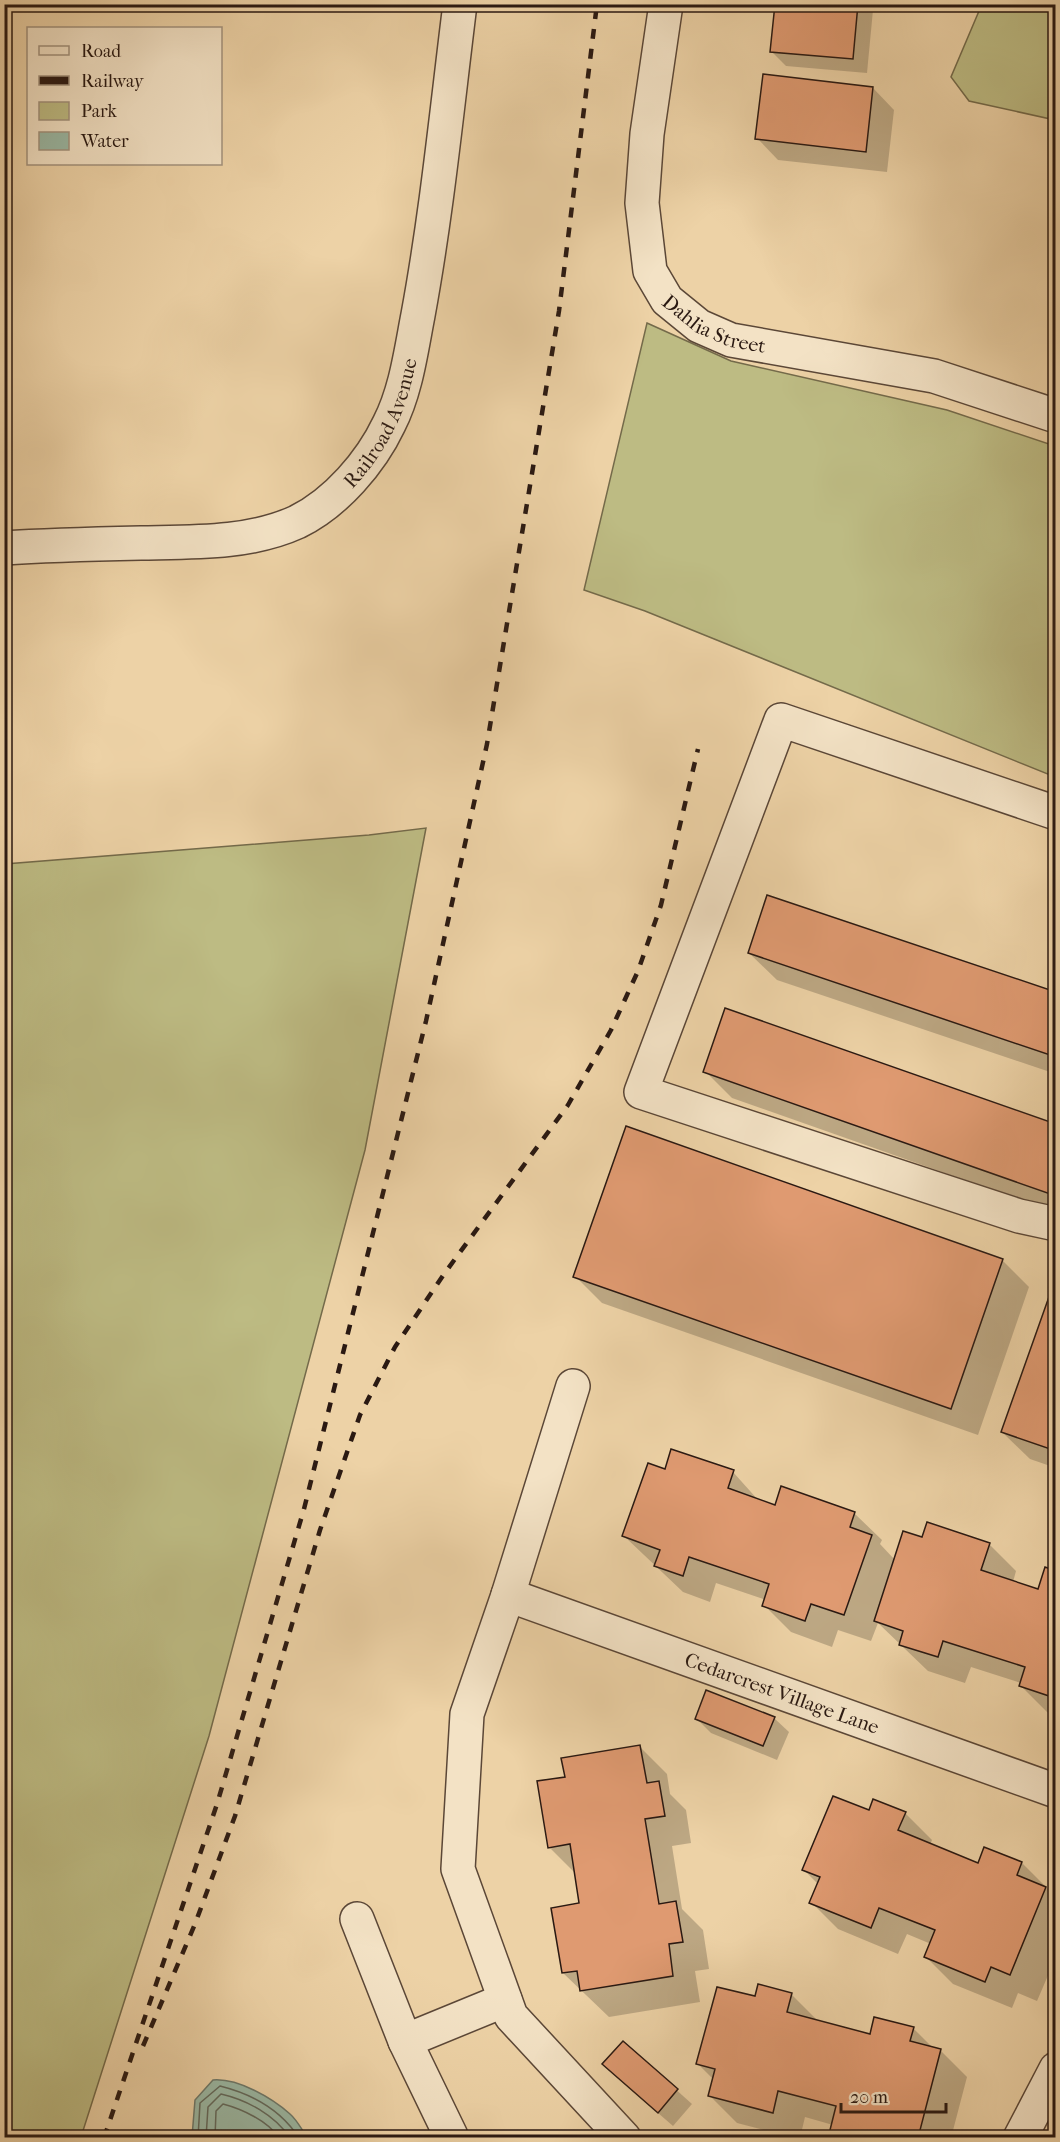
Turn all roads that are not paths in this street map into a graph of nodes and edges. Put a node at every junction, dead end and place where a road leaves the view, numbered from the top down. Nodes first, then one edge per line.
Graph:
1 (460, 4) edge
2 (666, 4) edge
3 (1056, 416) edge
4 (4, 548) edge
5 (1056, 813) edge
6 (1056, 1224) edge
7 (573, 1386) dead end
8 (508, 1595) junction
9 (1056, 1791) edge
10 (357, 1919) dead end
11 (505, 2000) junction
12 (405, 2041) junction
13 (1056, 2069) edge
14 (451, 2136) edge
15 (624, 2138) edge
16 (1020, 2138) edge

1 - 4 street, Railroad Avenue
2 - 3 street, Dahlia Street
5 - 6 street
7 - 8 street
8 - 9 street, Cedarcrest Village Lane
8 - 11 street
10 - 12 street
11 - 12 street
11 - 15 street
12 - 14 street
13 - 16 street

